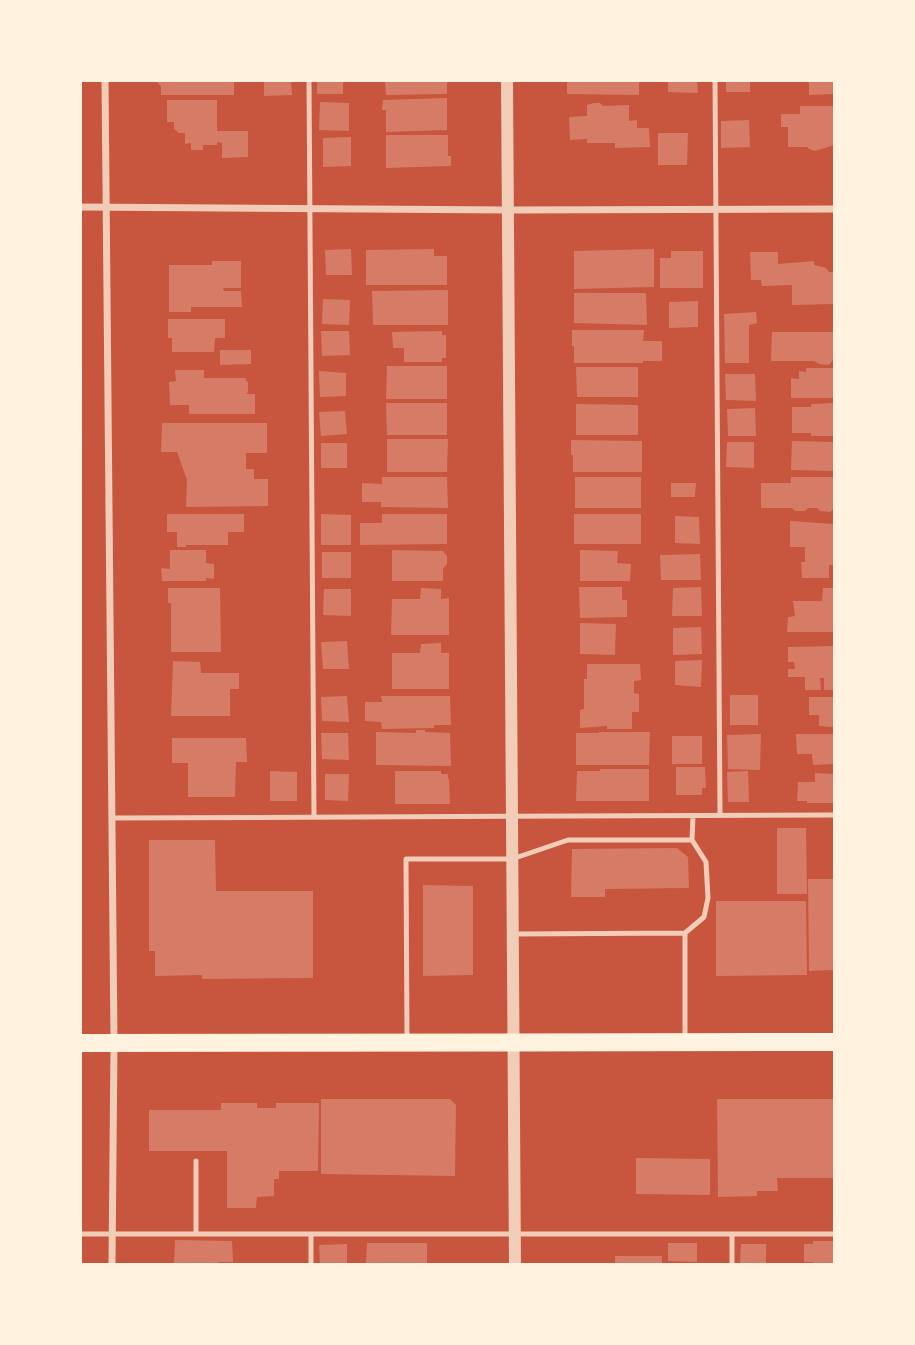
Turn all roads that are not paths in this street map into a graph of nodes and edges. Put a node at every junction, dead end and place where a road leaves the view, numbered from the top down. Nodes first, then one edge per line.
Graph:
1 (106, 80) edge
2 (309, 80) edge
3 (507, 80) edge
4 (715, 80) edge
5 (80, 207) edge
6 (107, 207) junction
7 (310, 209) junction
8 (716, 209) junction
9 (835, 209) edge
10 (508, 210) junction
11 (720, 815) junction
12 (835, 815) edge
13 (511, 816) junction
14 (692, 816) junction
15 (314, 817) junction
16 (112, 818) junction
17 (692, 839) junction
18 (512, 859) junction
19 (685, 933) junction
20 (512, 934) junction
21 (407, 1042) junction
22 (513, 1042) junction
23 (685, 1042) junction
24 (835, 1042) edge
25 (80, 1043) edge
26 (114, 1043) junction
27 (196, 1161) dead end
28 (514, 1233) junction
29 (80, 1234) edge
30 (112, 1234) junction
31 (196, 1234) junction
32 (311, 1234) junction
33 (732, 1234) junction
34 (835, 1234) edge
35 (113, 1265) edge
36 (311, 1265) edge
37 (515, 1265) edge
38 (732, 1265) edge

1 - 6 street
2 - 7 lane
3 - 10 street
4 - 8 lane
5 - 6 street
6 - 7 street
6 - 16 street
7 - 10 street
7 - 15 lane
8 - 9 street
8 - 10 street
8 - 11 lane
10 - 13 street
11 - 12 lane
11 - 14 lane
13 - 14 lane
13 - 15 lane
13 - 18 street
14 - 17 lane
15 - 16 lane
16 - 26 street
17 - 18 lane
17 - 19 lane
18 - 20 street
18 - 21 lane
19 - 20 lane
19 - 23 lane
20 - 22 street
21 - 22 main road
21 - 26 main road
22 - 23 main road
22 - 28 street
23 - 24 main road
25 - 26 main road
26 - 30 street
27 - 31 lane
28 - 32 lane
28 - 33 lane
28 - 37 street
29 - 30 lane
30 - 31 lane
30 - 35 street
31 - 32 lane
32 - 36 lane
33 - 34 lane
33 - 38 lane

